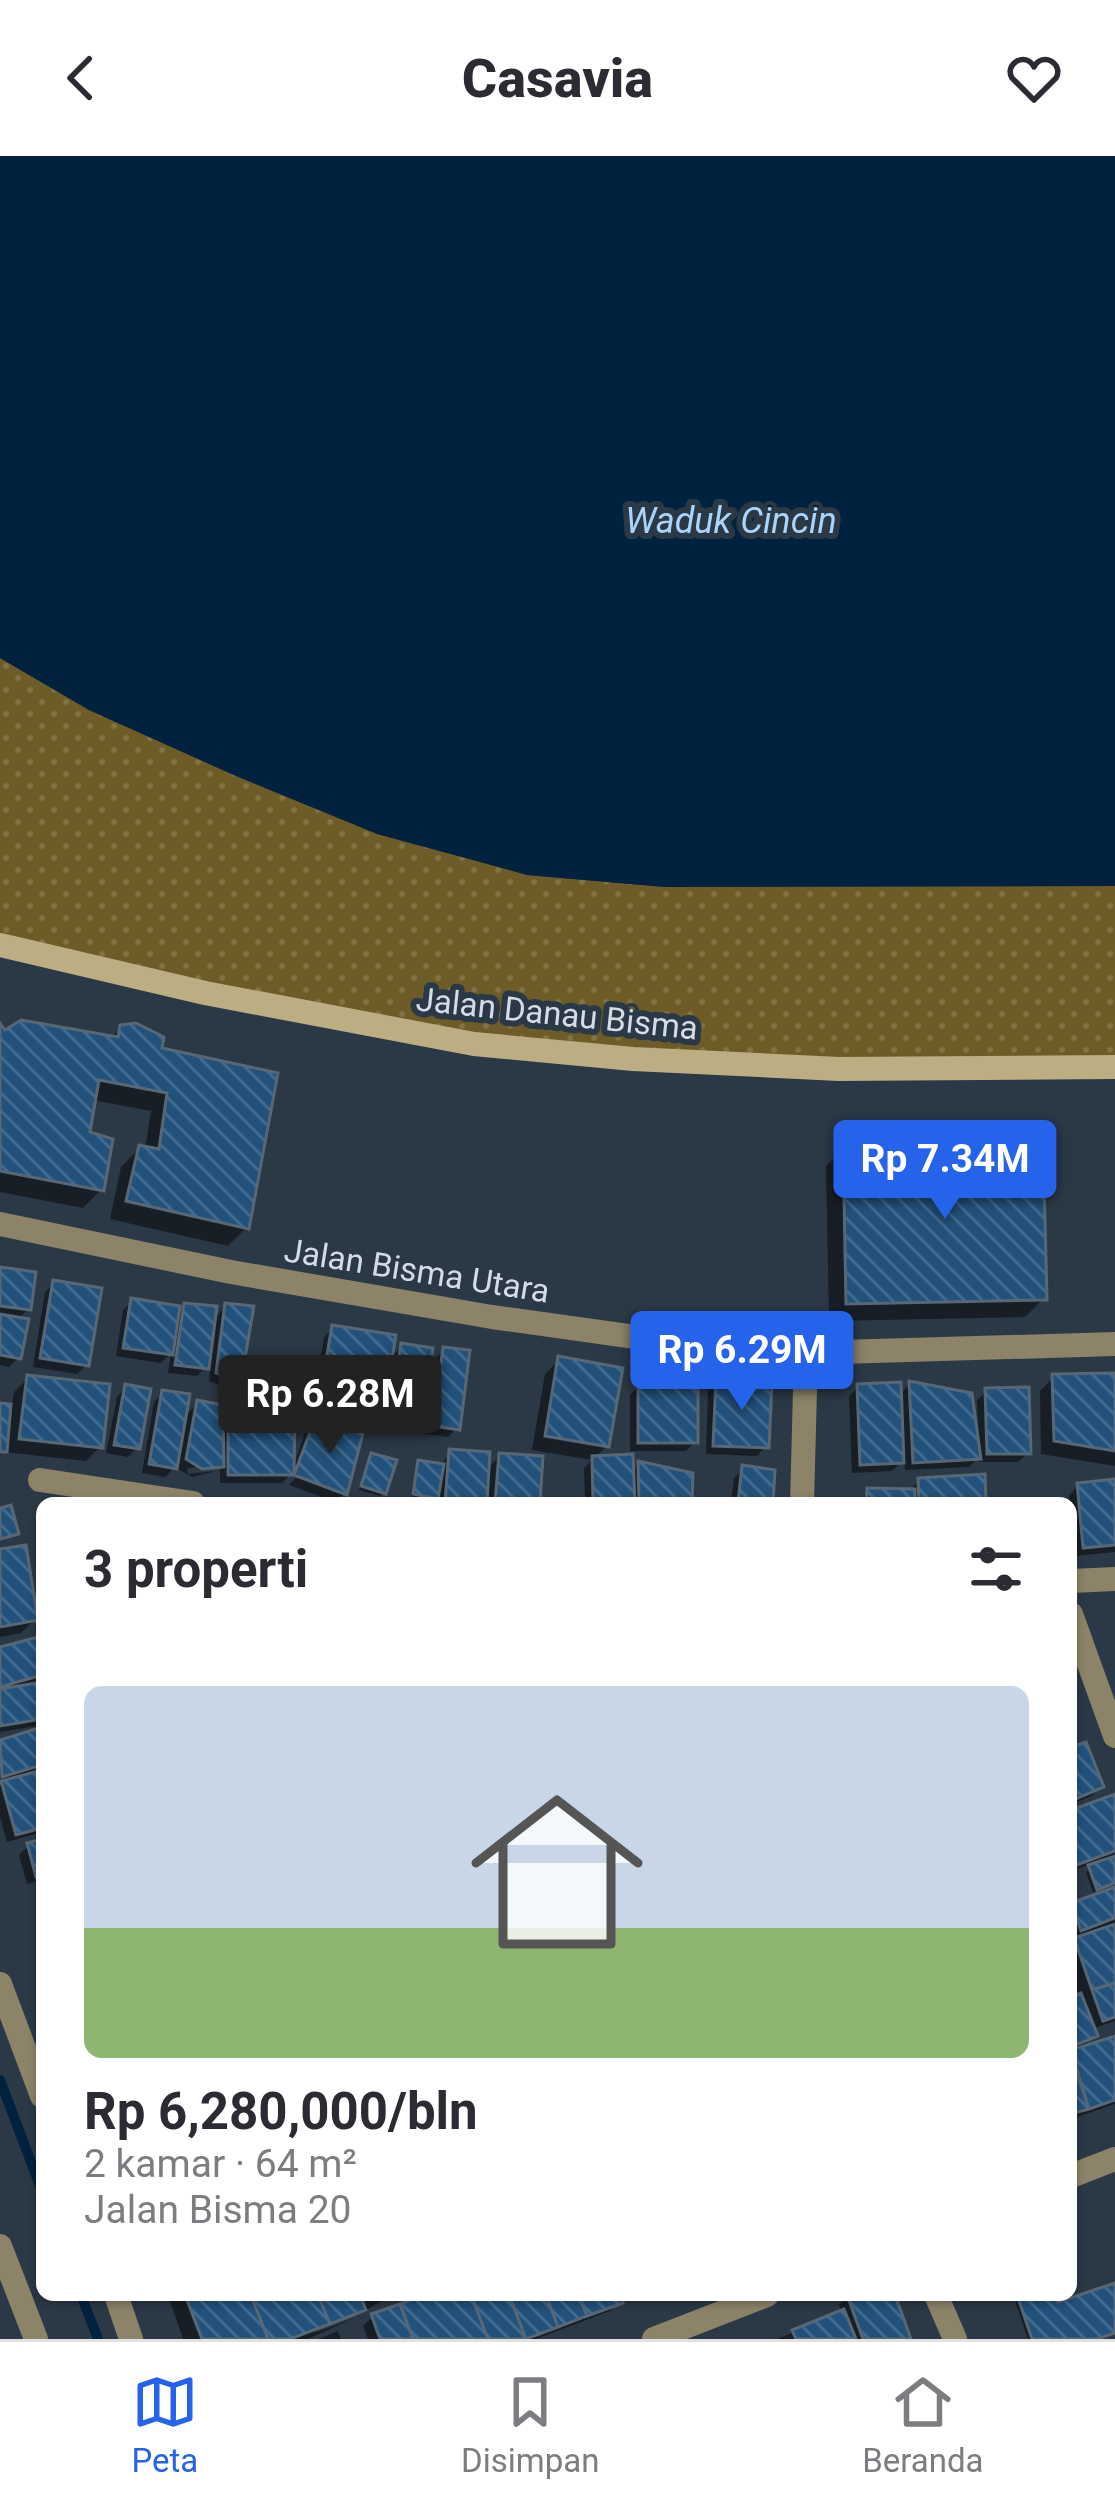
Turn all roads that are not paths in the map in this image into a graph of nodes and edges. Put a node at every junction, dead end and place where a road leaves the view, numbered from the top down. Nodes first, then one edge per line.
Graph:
1 (0, 945) edge
2 (1115, 1067) edge
3 (0, 1224) edge
4 (1115, 1344) edge
5 (806, 1353) junction
6 (40, 1480) dead end
7 (119, 1497) edge
8 (802, 1497) edge
9 (1115, 1579) edge
10 (1077, 1581) edge
11 (1077, 1631) edge
12 (1115, 1736) edge
13 (0, 1984) edge
14 (36, 2080) edge
15 (1115, 2159) edge
16 (1077, 2174) edge
17 (0, 2246) edge
18 (118, 2301) edge
19 (752, 2301) edge
20 (939, 2301) edge
21 (36, 2339) edge
22 (130, 2339) edge
23 (654, 2339) edge
24 (955, 2339) edge

1 - 2 street, Jalan Danau Bisma
3 - 5 street, Jalan Bisma Utara
4 - 5 street, Jalan Bisma Utara
5 - 8 street
6 - 7 street
9 - 10 street
11 - 12 street
13 - 14 street
15 - 16 street
17 - 21 street
18 - 22 street
19 - 23 street
20 - 24 street

